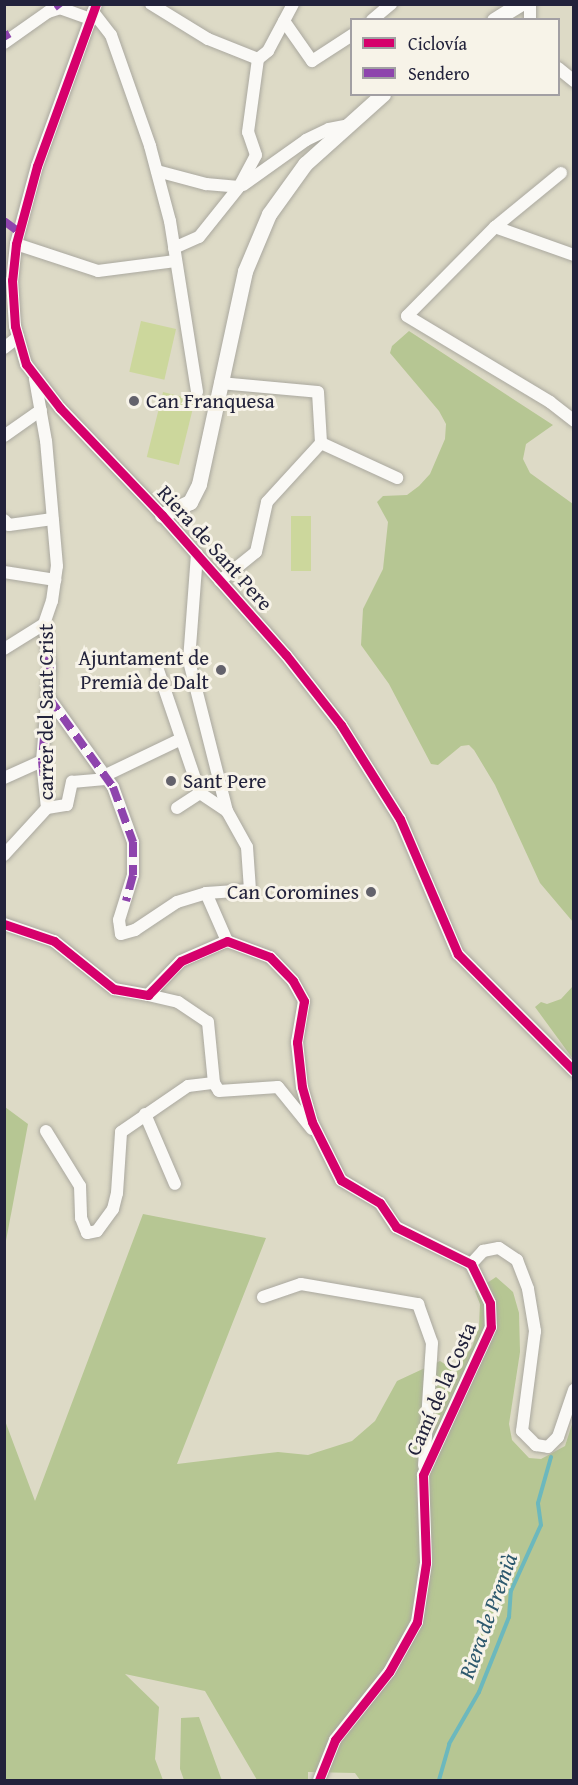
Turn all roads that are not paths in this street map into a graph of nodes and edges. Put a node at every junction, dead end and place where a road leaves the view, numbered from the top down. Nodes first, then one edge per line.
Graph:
1 (151, 4) edge
2 (293, 4) edge
3 (391, 4) edge
4 (520, 4) edge
5 (93, 12) edge
6 (502, 17) edge
7 (374, 18) edge
8 (284, 21) junction
9 (350, 36) edge
10 (6, 38) edge
11 (258, 59) junction
12 (560, 70) edge
13 (573, 81) edge
14 (381, 96) edge
15 (349, 125) junction
16 (157, 171) junction
17 (561, 173) dead end
18 (239, 187) junction
19 (495, 227) junction
20 (16, 244) junction
21 (174, 248) junction
22 (573, 255) edge
23 (176, 261) junction
24 (8, 281) edge
25 (18, 337) junction
26 (4, 348) edge
27 (35, 375) junction
28 (220, 383) junction
29 (197, 392) dead end
30 (41, 410) junction
31 (573, 421) edge
32 (4, 436) edge
33 (321, 443) junction
34 (397, 478) dead end
35 (162, 514) junction
36 (53, 519) junction
37 (4, 520) edge
38 (197, 554) junction
39 (4, 572) edge
40 (55, 580) junction
41 (220, 581) junction
42 (44, 624) junction
43 (4, 649) edge
44 (157, 667) dead end
45 (49, 698) junction
46 (179, 740) junction
47 (42, 760) junction
48 (107, 777) junction
49 (4, 778) edge
50 (200, 793) junction
51 (47, 808) junction
52 (177, 808) dead end
53 (226, 811) junction
54 (4, 855) edge
55 (206, 892) junction
56 (4, 924) edge
57 (227, 941) junction
58 (148, 995) junction
59 (573, 1071) edge
60 (214, 1083) junction
61 (145, 1114) junction
62 (46, 1131) dead end
63 (322, 1141) junction
64 (175, 1184) dead end
65 (471, 1264) junction
66 (263, 1297) dead end
67 (573, 1390) edge
68 (423, 1475) junction
69 (319, 1780) edge

1 - 11 street
2 - 8 street
3 - 7 street
4 - 6 street
5 - 10 street
5 - 16 street
5 - 20 street, Riera de Sant Pere
8 - 9 street
8 - 11 street
11 - 18 street
12 - 13 street
14 - 15 street
15 - 18 street
15 - 28 street
16 - 18 street
16 - 21 street
17 - 19 street
18 - 21 street
19 - 22 street
19 - 31 street
20 - 23 street
20 - 24 street, Riera de Sant Pere
21 - 23 street
23 - 29 street
24 - 25 street, Riera de Sant Pere
25 - 26 street
25 - 27 street, Riera de Sant Pere
27 - 30 street, carrer del Sant Crist
27 - 35 street, Riera de Sant Pere
28 - 33 street
28 - 35 street
30 - 32 street
30 - 36 street, carrer del Sant Crist
33 - 34 street
33 - 41 street
35 - 38 street, Riera de Sant Pere
36 - 37 street
36 - 40 street, carrer del Sant Crist
38 - 41 street, Riera de Sant Pere
38 - 53 street
39 - 40 street
40 - 42 street, carrer del Sant Crist
41 - 59 street, Riera de Sant Pere
42 - 43 street
42 - 45 street, carrer del Sant Crist
44 - 46 street
45 - 47 street, carrer del Sant Crist
45 - 48 street
46 - 48 street
46 - 50 street
47 - 49 street
47 - 51 street, carrer del Sant Crist
48 - 51 street
48 - 55 street
50 - 52 street
50 - 53 street
51 - 54 street, carrer del Sant Crist
53 - 55 street
55 - 57 street
56 - 58 street
57 - 58 street
57 - 63 street
58 - 60 street
60 - 61 street
60 - 63 street
61 - 62 street
61 - 64 street
63 - 65 street
65 - 67 street
65 - 68 street, Camí de la Costa
66 - 68 street, Camí de la Costa
68 - 69 street, Camí de la Costa

